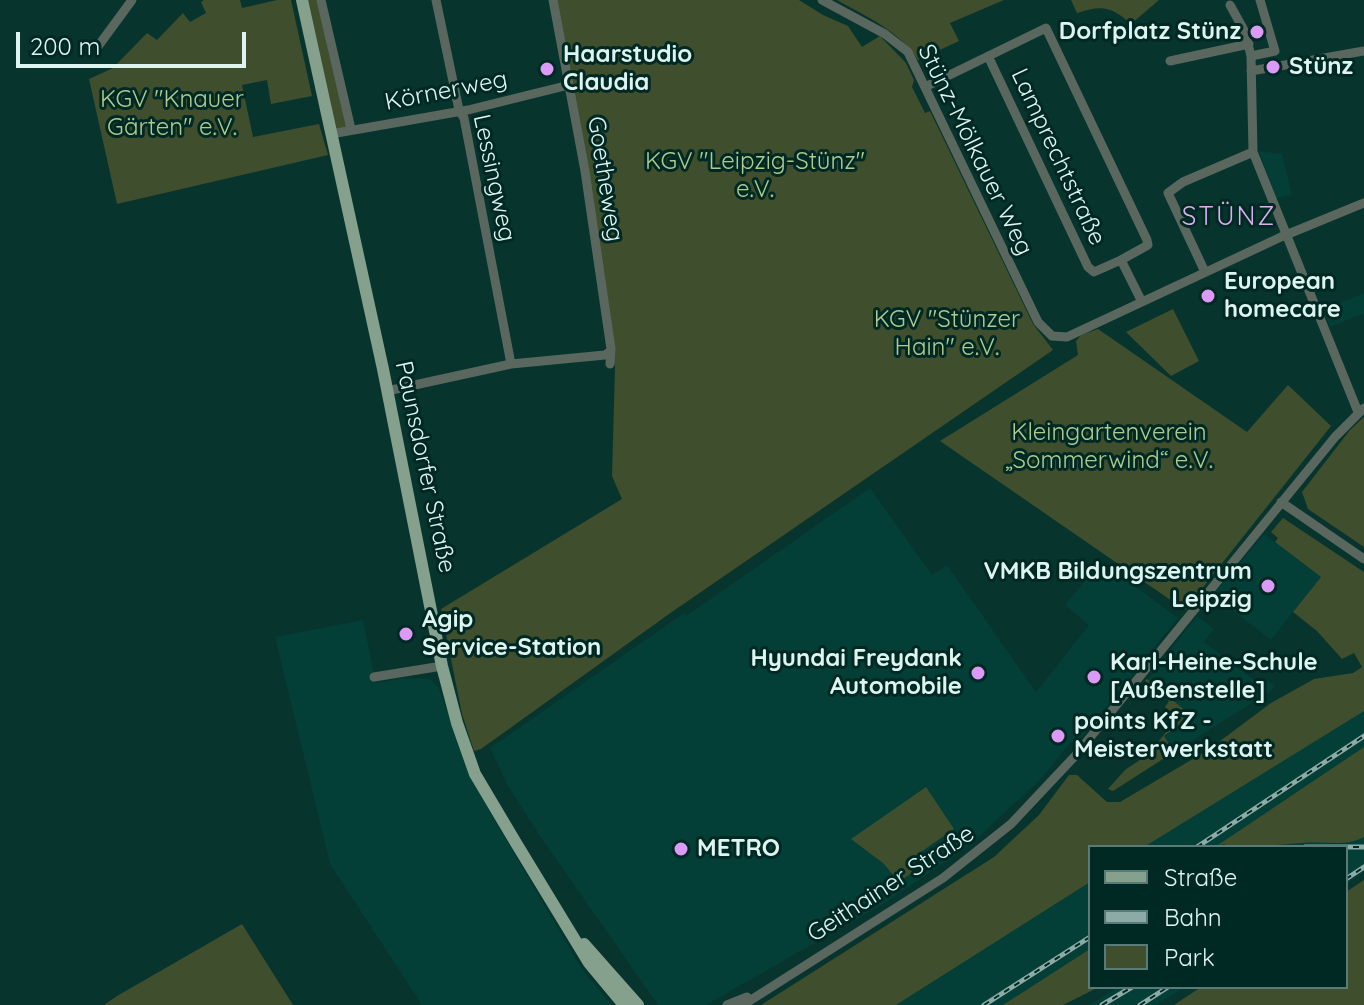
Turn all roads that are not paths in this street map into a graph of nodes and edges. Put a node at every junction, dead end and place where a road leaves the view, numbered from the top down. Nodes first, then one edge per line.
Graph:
1 (132, 0) edge
2 (302, 0) edge
3 (321, 0) edge
4 (436, 0) edge
5 (553, 0) edge
6 (822, 0) edge
7 (1260, 0) edge
8 (1230, 5) dead end
9 (1249, 44) junction
10 (99, 45) dead end
11 (1364, 51) edge
12 (988, 56) junction
13 (1251, 56) junction
14 (1170, 61) dead end
15 (1251, 71) junction
16 (569, 85) junction
17 (925, 87) junction
18 (459, 110) junction
19 (351, 129) junction
20 (331, 134) junction
21 (1253, 152) junction
22 (1364, 203) edge
23 (1287, 234) junction
24 (1121, 260) junction
25 (1205, 272) junction
26 (1141, 300) junction
27 (609, 352) junction
28 (511, 364) junction
29 (610, 364) dead end
30 (387, 391) junction
31 (1361, 410) edge
32 (1281, 502) junction
33 (1364, 559) edge
34 (442, 666) junction
35 (374, 677) dead end
36 (563, 921) junction
37 (758, 993) junction
38 (624, 1005) edge
39 (638, 1005) edge
40 (727, 1005) edge
41 (743, 1005) edge

1 - 10 street
2 - 20 main road, Paunsdorfer Straße
3 - 19 street
4 - 18 street, Lessingweg
5 - 16 street, Goetheweg
6 - 17 street, Stünz-Mölkauer Weg
7 - 13 street
8 - 9 street
9 - 13 street
9 - 14 street
11 - 15 street
12 - 17 street
12 - 24 street, Lamprechtstraße
12 - 24 street
13 - 15 street
15 - 21 street
16 - 18 street, Körnerweg
16 - 27 street, Goetheweg
17 - 26 street, Stünz-Mölkauer Weg
18 - 19 street, Körnerweg
18 - 28 street, Lessingweg
19 - 20 street, Körnerweg
20 - 30 main road, Paunsdorfer Straße
21 - 23 street
21 - 25 street
22 - 23 street
23 - 25 street
23 - 31 street
24 - 26 street
25 - 26 street
27 - 28 street
27 - 29 street, Goetheweg
28 - 30 street
30 - 34 main road, Paunsdorfer Straße
31 - 32 street, Geithainer Straße
32 - 33 street
32 - 37 street, Geithainer Straße
34 - 35 street
34 - 36 main road, Paunsdorfer Straße
36 - 38 main road, Paunsdorfer Straße
36 - 39 main road, Paunsdorfer Straße
37 - 40 street, Geithainer Straße
37 - 41 street, Geithainer Straße

